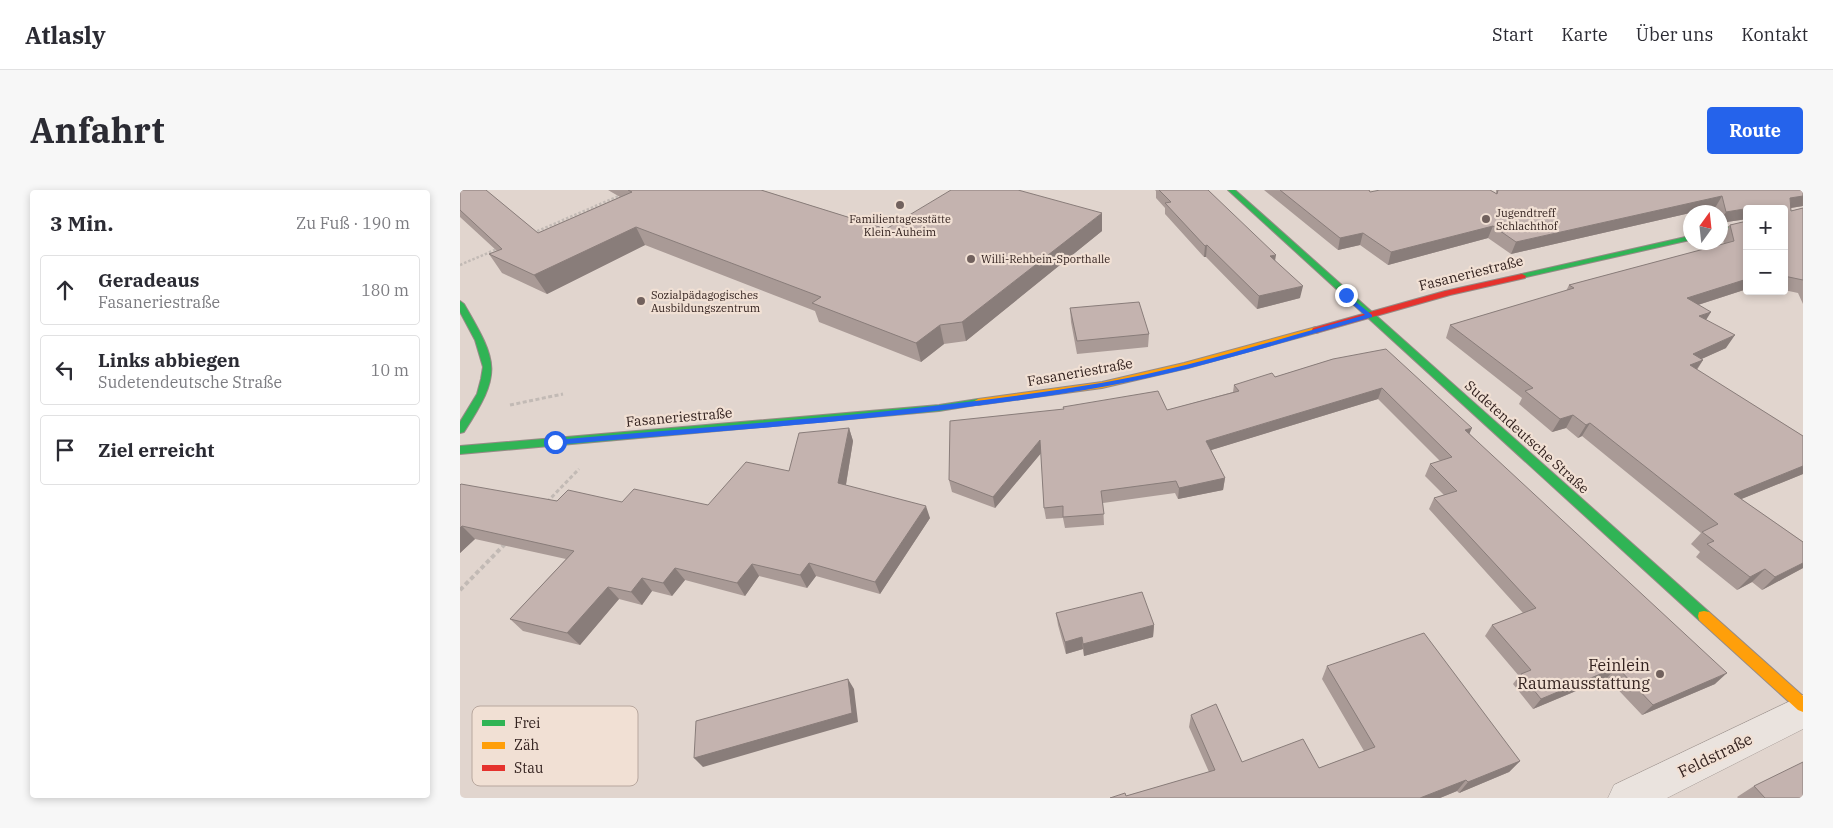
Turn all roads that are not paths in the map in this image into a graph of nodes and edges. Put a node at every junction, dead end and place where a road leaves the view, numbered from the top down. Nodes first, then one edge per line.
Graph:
1 (1231, 190) edge
2 (1743, 226) edge
3 (1728, 229) edge
4 (1683, 240) edge
5 (460, 304) edge
6 (1370, 316) junction
7 (460, 430) edge
8 (460, 450) edge
9 (1803, 705) edge
10 (1803, 711) edge
11 (1627, 798) edge

1 - 6 street, Sudetendeutsche Straße
2 - 3 street
4 - 6 street, Fasaneriestraße
5 - 7 street
6 - 8 street, Fasaneriestraße
6 - 9 street, Sudetendeutsche Straße
10 - 11 street, Feldstraße

